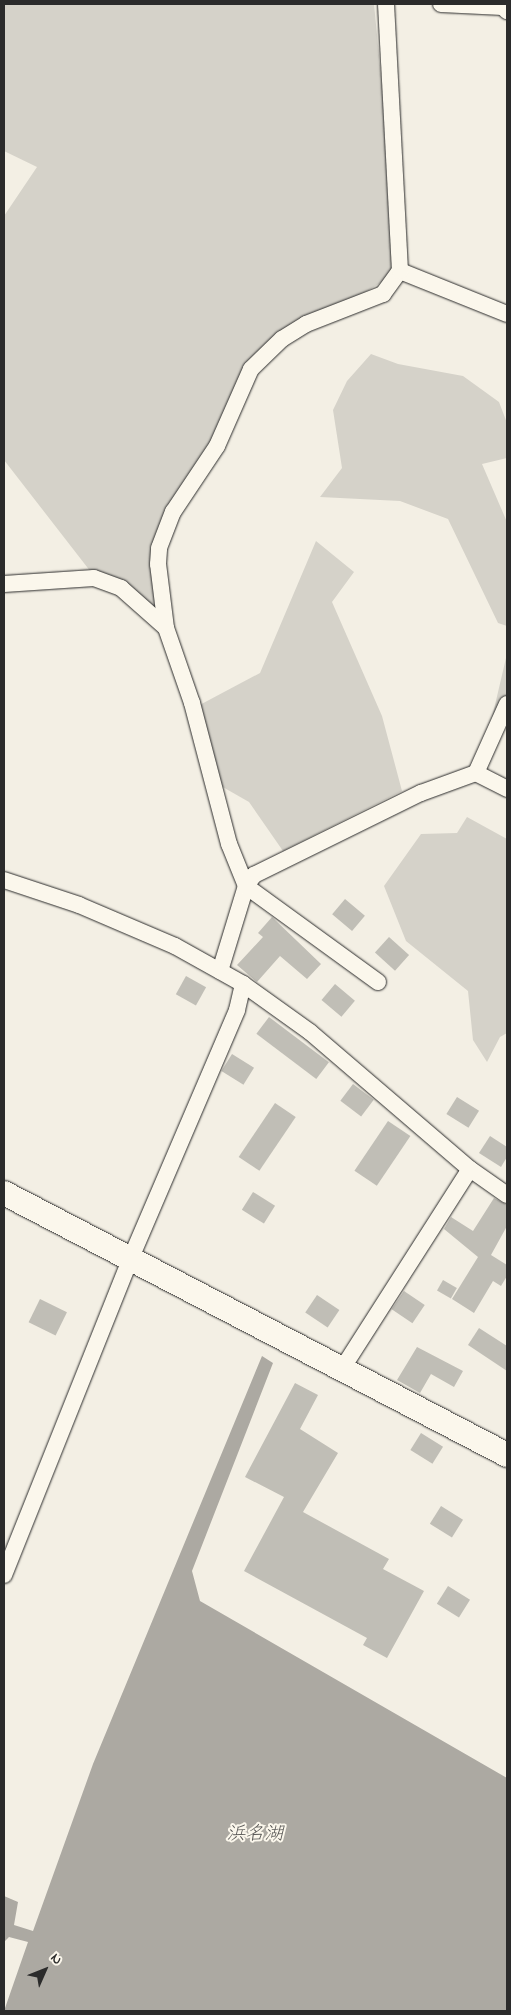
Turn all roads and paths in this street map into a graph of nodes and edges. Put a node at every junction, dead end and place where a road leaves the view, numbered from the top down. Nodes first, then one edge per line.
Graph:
1 (386, 4) edge
2 (441, 4) edge
3 (505, 7) edge
4 (400, 271) junction
5 (507, 314) edge
6 (4, 584) edge
7 (166, 628) junction
8 (507, 704) edge
9 (476, 772) junction
10 (507, 789) edge
11 (4, 880) edge
12 (246, 886) junction
13 (220, 971) junction
14 (378, 982) dead end
15 (243, 984) junction
16 (470, 1169) junction
17 (4, 1193) edge
18 (507, 1194) edge
19 (130, 1260) junction
20 (342, 1369) junction
21 (507, 1455) edge
22 (4, 1576) edge

1 - 4 street
2 - 3 street
4 - 5 street
4 - 7 street
6 - 7 street
7 - 12 street
8 - 9 street
9 - 10 street
9 - 12 street
11 - 13 street
12 - 13 street
12 - 14 street
13 - 15 street
15 - 16 street
15 - 19 street
16 - 18 street
16 - 20 street
17 - 19 street
19 - 20 street
19 - 22 street
20 - 21 street

